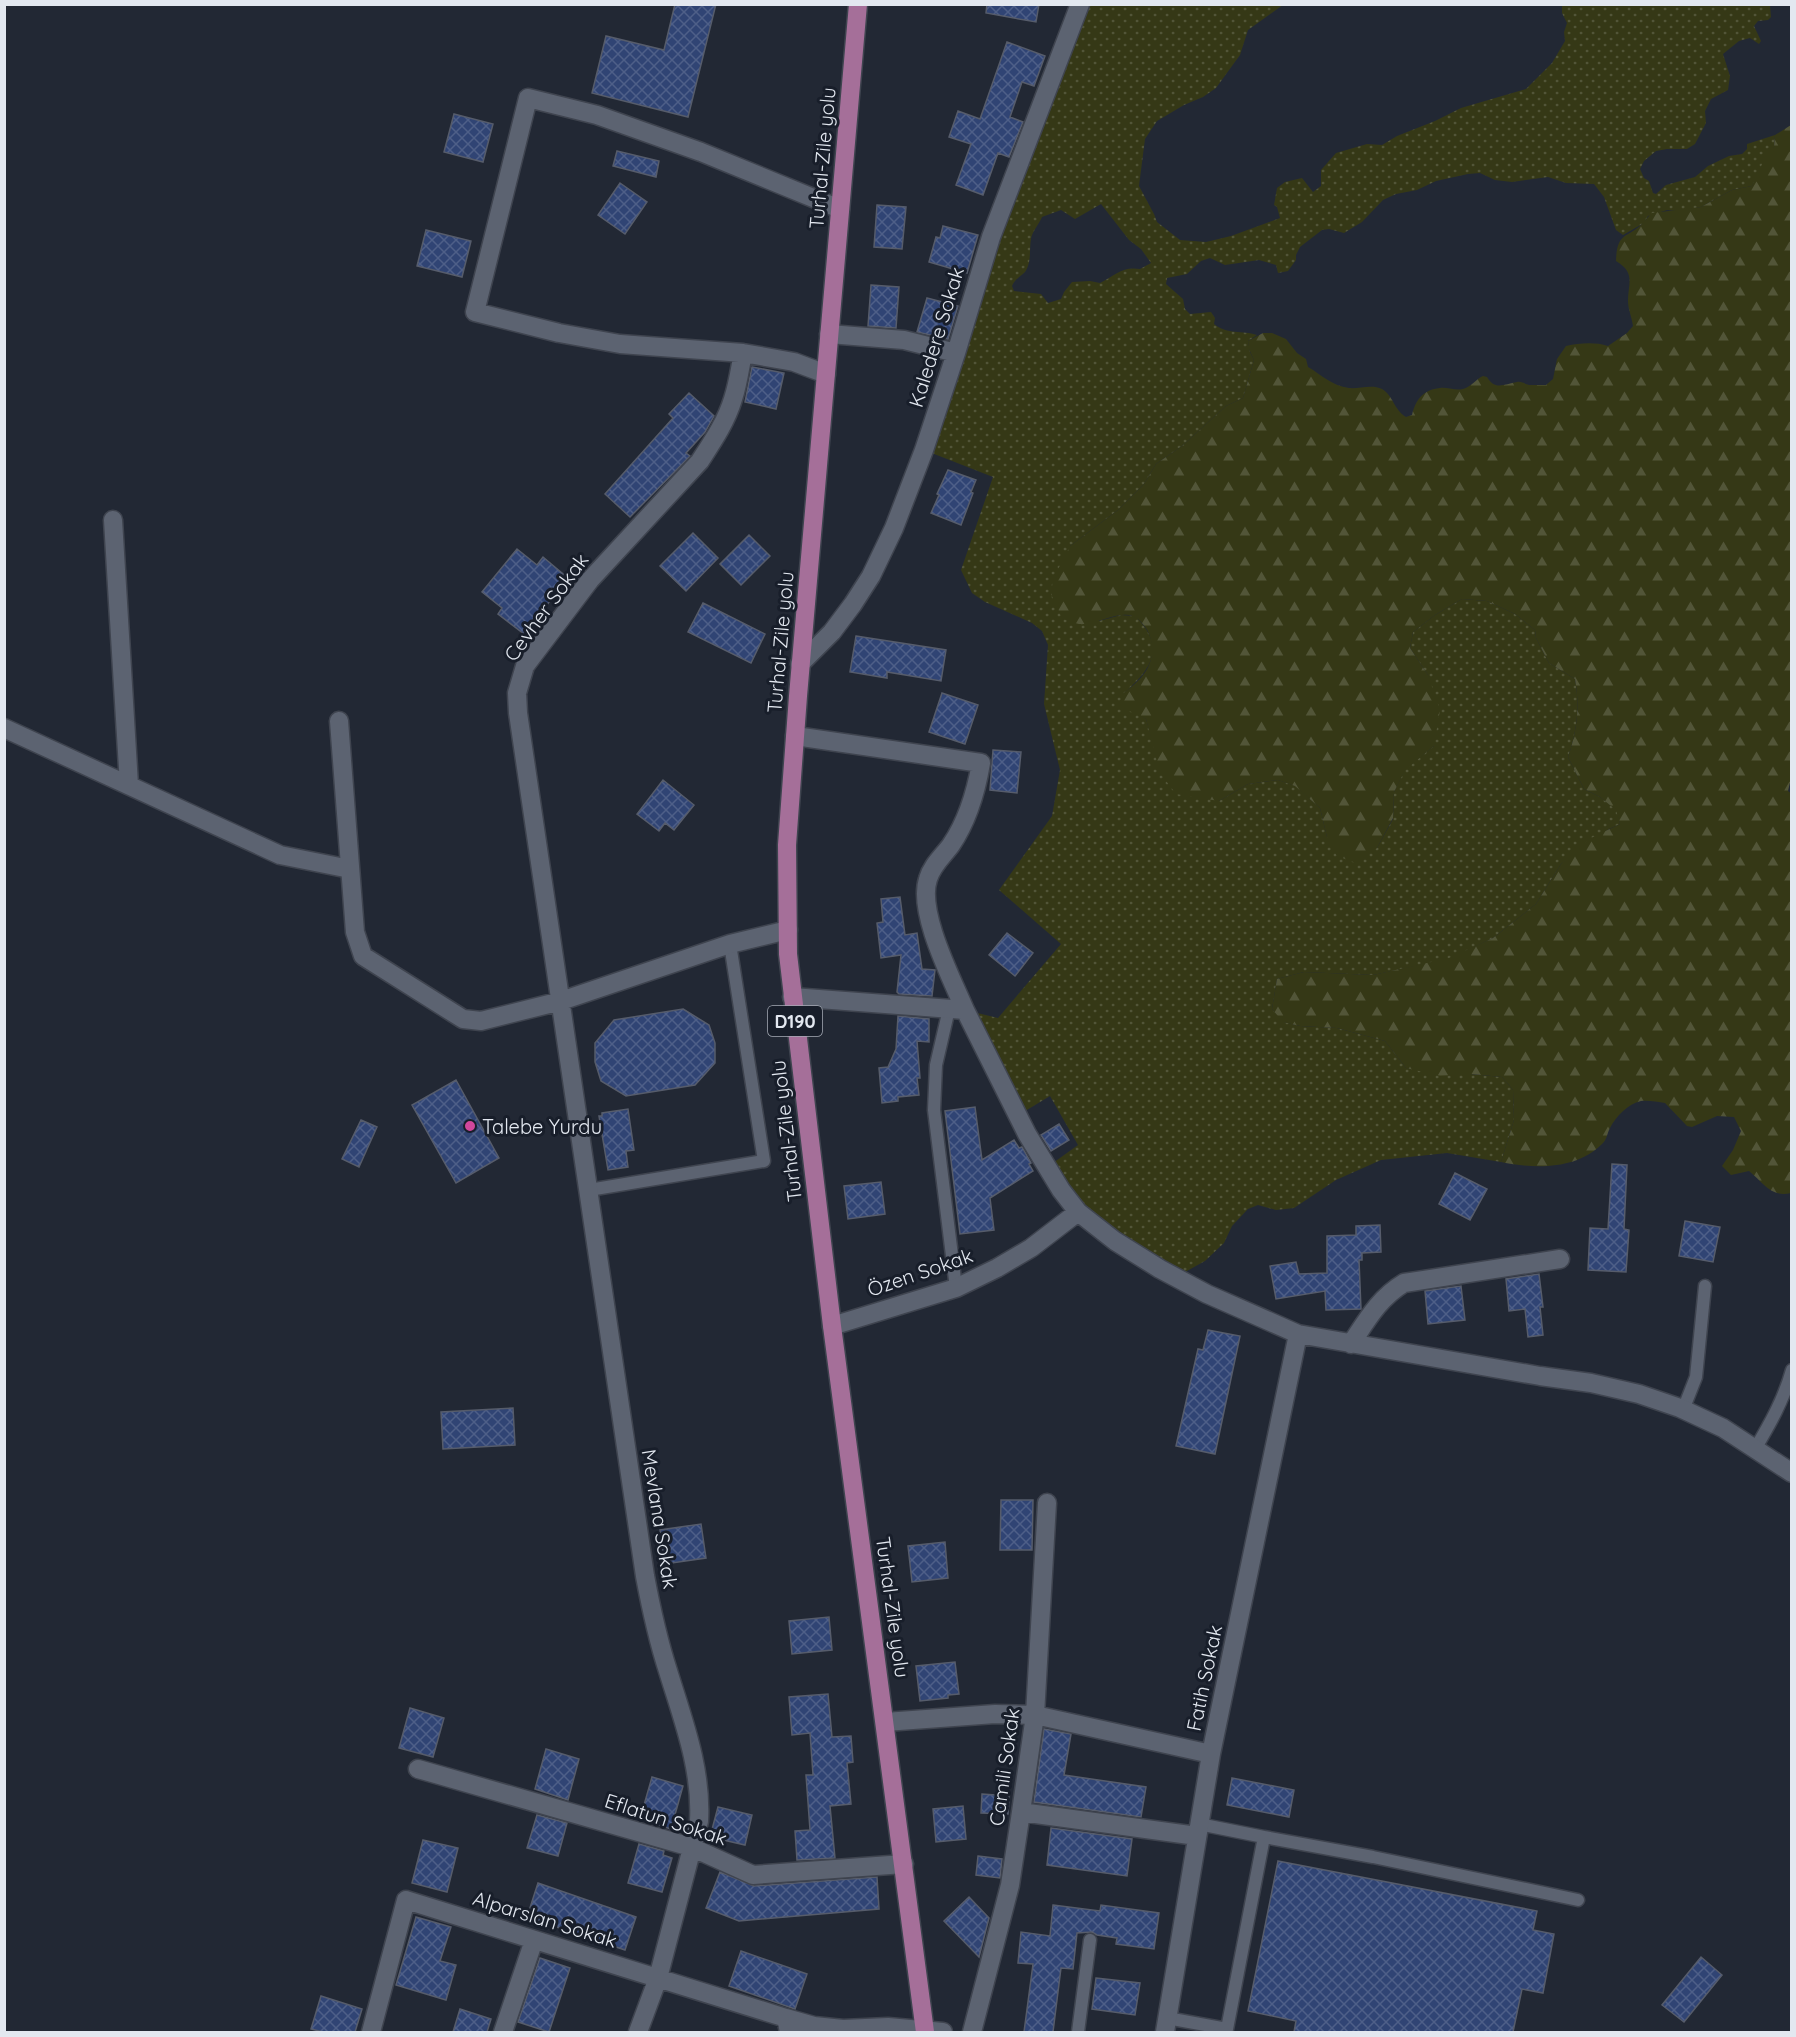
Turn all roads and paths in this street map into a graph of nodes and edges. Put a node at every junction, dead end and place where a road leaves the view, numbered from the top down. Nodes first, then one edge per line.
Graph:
1 (858, 4) edge
2 (1080, 4) edge
3 (840, 209) junction
4 (830, 334) junction
5 (743, 353) junction
6 (956, 353) junction
7 (826, 374) junction
8 (112, 520) dead end
9 (800, 664) junction
10 (339, 721) dead end
11 (4, 728) edge
12 (795, 736) junction
13 (129, 785) junction
14 (350, 869) junction
15 (788, 930) junction
16 (730, 944) junction
17 (792, 997) junction
18 (561, 1001) junction
19 (957, 1009) junction
20 (589, 1190) junction
21 (1078, 1212) junction
22 (1560, 1259) dead end
23 (1705, 1286) dead end
24 (956, 1288) junction
25 (832, 1326) junction
26 (1298, 1334) junction
27 (1351, 1344) junction
28 (1791, 1370) edge
29 (1683, 1410) junction
30 (1755, 1449) junction
31 (1791, 1473) edge
32 (1047, 1503) dead end
33 (1035, 1715) junction
34 (885, 1722) junction
35 (1211, 1754) junction
36 (418, 1769) dead end
37 (1021, 1812) junction
38 (1198, 1830) junction
39 (1264, 1837) junction
40 (690, 1847) junction
41 (904, 1864) junction
42 (1578, 1900) dead end
43 (534, 1940) junction
44 (1089, 1941) dead end
45 (658, 1978) junction
46 (788, 2025) edge
47 (1166, 2025) edge
48 (371, 2032) edge
49 (503, 2032) edge
50 (638, 2032) edge
51 (931, 2032) edge
52 (972, 2032) edge
53 (1078, 2032) edge

1 - 3 main road, Turhal-Zile yolu / D190
2 - 6 street, Kaledere Sokak
3 - 4 main road, Turhal-Zile yolu / D190
3 - 5 street
4 - 6 street
4 - 7 main road, Turhal-Zile yolu / D190
5 - 7 street
5 - 18 street, Cevher Sokak
6 - 9 street, Kaledere Sokak
7 - 9 main road, Turhal-Zile yolu / D190
8 - 13 street
9 - 12 main road, Turhal-Zile yolu / D190
10 - 14 street
11 - 13 street
12 - 15 main road, Turhal-Zile yolu / D190
12 - 19 street
13 - 14 street
14 - 18 street
15 - 16 street
15 - 17 main road, Turhal-Zile yolu / D190
16 - 18 street
16 - 20 lane
17 - 19 street
17 - 25 main road, Turhal-Zile yolu / D190
18 - 20 street, Mevlana Sokak
19 - 21 street
19 - 24 lane
20 - 40 street, Mevlana Sokak
21 - 24 street, Özen Sokak
21 - 26 street
22 - 27 street
23 - 29 lane
24 - 25 street, Özen Sokak
25 - 34 main road, Turhal-Zile yolu / D190
26 - 27 street
26 - 35 street, Fatih Sokak
27 - 29 street
28 - 30 lane
29 - 30 street
30 - 31 street
32 - 33 street, Camili Sokak
33 - 34 street
33 - 35 street
33 - 37 street, Camili Sokak
34 - 41 main road, Turhal-Zile yolu / D190
35 - 38 street, Fatih Sokak
36 - 40 street, Eflatun Sokak
37 - 38 street
37 - 52 street, Camili Sokak
38 - 39 lane
38 - 47 street, Fatih Sokak
39 - 42 lane
39 - 47 lane
40 - 41 street, Eflatun Sokak
40 - 45 street, Mevlana Sokak
41 - 51 main road, Turhal-Zile yolu / D190
43 - 45 street, Alparslan Sokak
43 - 48 street, Alparslan Sokak
43 - 49 street
44 - 53 lane
45 - 46 street, Alparslan Sokak
45 - 50 street, Mevlana Sokak
46 - 51 street, Alparslan Sokak

